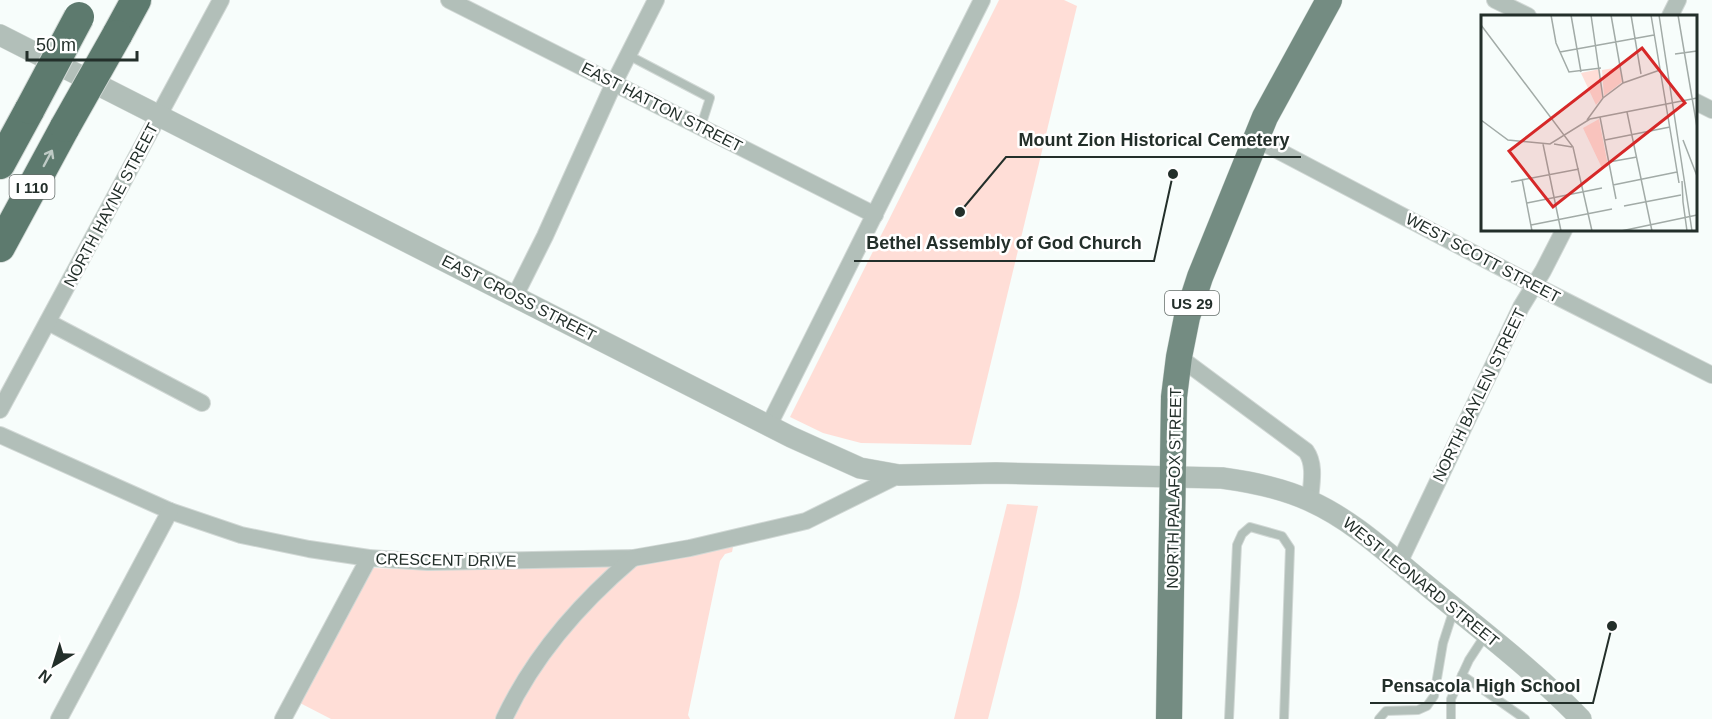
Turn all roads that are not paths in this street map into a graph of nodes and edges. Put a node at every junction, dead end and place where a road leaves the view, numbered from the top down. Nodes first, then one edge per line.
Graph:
1 (136, 0) edge
2 (221, 0) edge
3 (449, 0) edge
4 (656, 0) edge
5 (1329, 0) edge
6 (1495, 0) edge
7 (1678, 0) edge
8 (977, 2) edge
9 (84, 8) edge
10 (1526, 15) edge
11 (1670, 15) edge
12 (0, 35) edge
13 (628, 55) junction
14 (614, 83) junction
15 (1697, 103) edge
16 (1712, 110) edge
17 (159, 115) junction
18 (701, 126) junction
19 (1256, 139) junction
20 (0, 164) edge
21 (874, 216) junction
22 (1563, 231) edge
23 (0, 247) edge
24 (1534, 285) junction
25 (515, 296) junction
26 (48, 322) junction
27 (1179, 357) junction
28 (1712, 375) edge
29 (202, 403) dead end
30 (0, 410) edge
31 (769, 425) junction
32 (0, 435) edge
33 (1061, 474) joint
34 (899, 475) junction
35 (1173, 477) junction
36 (1310, 501) junction
37 (170, 512) junction
38 (369, 558) junction
39 (633, 558) junction
40 (1399, 563) junction
41 (1455, 609) junction
42 (1486, 634) junction
43 (1462, 675) junction
44 (60, 719) edge
45 (283, 719) edge
46 (504, 719) edge
47 (1169, 719) edge
48 (1229, 719) edge
49 (1284, 719) edge
50 (1379, 719) edge
51 (1450, 719) edge
52 (1525, 719) edge
53 (1581, 719) edge

23 -> 1 highway, I 110, bridge
2 - 17 street, NORTH HAYNE STREET
3 - 14 street, EAST HATTON STREET
4 - 13 street
5 - 19 main road, NORTH PALAFOX STREET / US 29
6 - 10 street
7 - 11 street
8 - 21 street
9 - 20 highway, I 110, bridge
12 - 17 street, EAST CROSS STREET
13 - 14 street
13 - 18 lane
14 - 18 street, EAST HATTON STREET
14 - 25 street
15 - 16 street
17 - 25 street, EAST CROSS STREET
17 - 26 street, NORTH HAYNE STREET
18 - 21 street, EAST HATTON STREET
19 - 24 street, WEST SCOTT STREET
19 - 27 main road, NORTH PALAFOX STREET / US 29
21 - 31 street
22 - 24 street, NORTH BAYLEN STREET
24 - 28 street, WEST SCOTT STREET
24 - 40 street, NORTH BAYLEN STREET
25 - 31 street, EAST CROSS STREET
26 - 29 street
26 - 30 street, NORTH HAYNE STREET
27 - 35 main road, NORTH PALAFOX STREET / US 29
27 - 36 street
31 - 34 street, EAST CROSS STREET
32 - 37 street, CRESCENT DRIVE
33 - 34 street, EAST CROSS STREET
33 - 35 street, WEST LEONARD STREET
34 - 39 street, CRESCENT DRIVE
35 - 36 street, WEST LEONARD STREET
35 - 47 main road, NORTH PALAFOX STREET / US 29
36 - 40 street, WEST LEONARD STREET
37 - 38 street, CRESCENT DRIVE
37 - 44 street
38 - 39 street, CRESCENT DRIVE
38 - 45 street
39 - 46 street
40 - 41 street, WEST LEONARD STREET
41 - 42 street, WEST LEONARD STREET
41 - 50 lane
42 - 43 lane
42 - 53 street, WEST LEONARD STREET
43 - 51 lane
43 - 52 lane
48 - 49 lane

